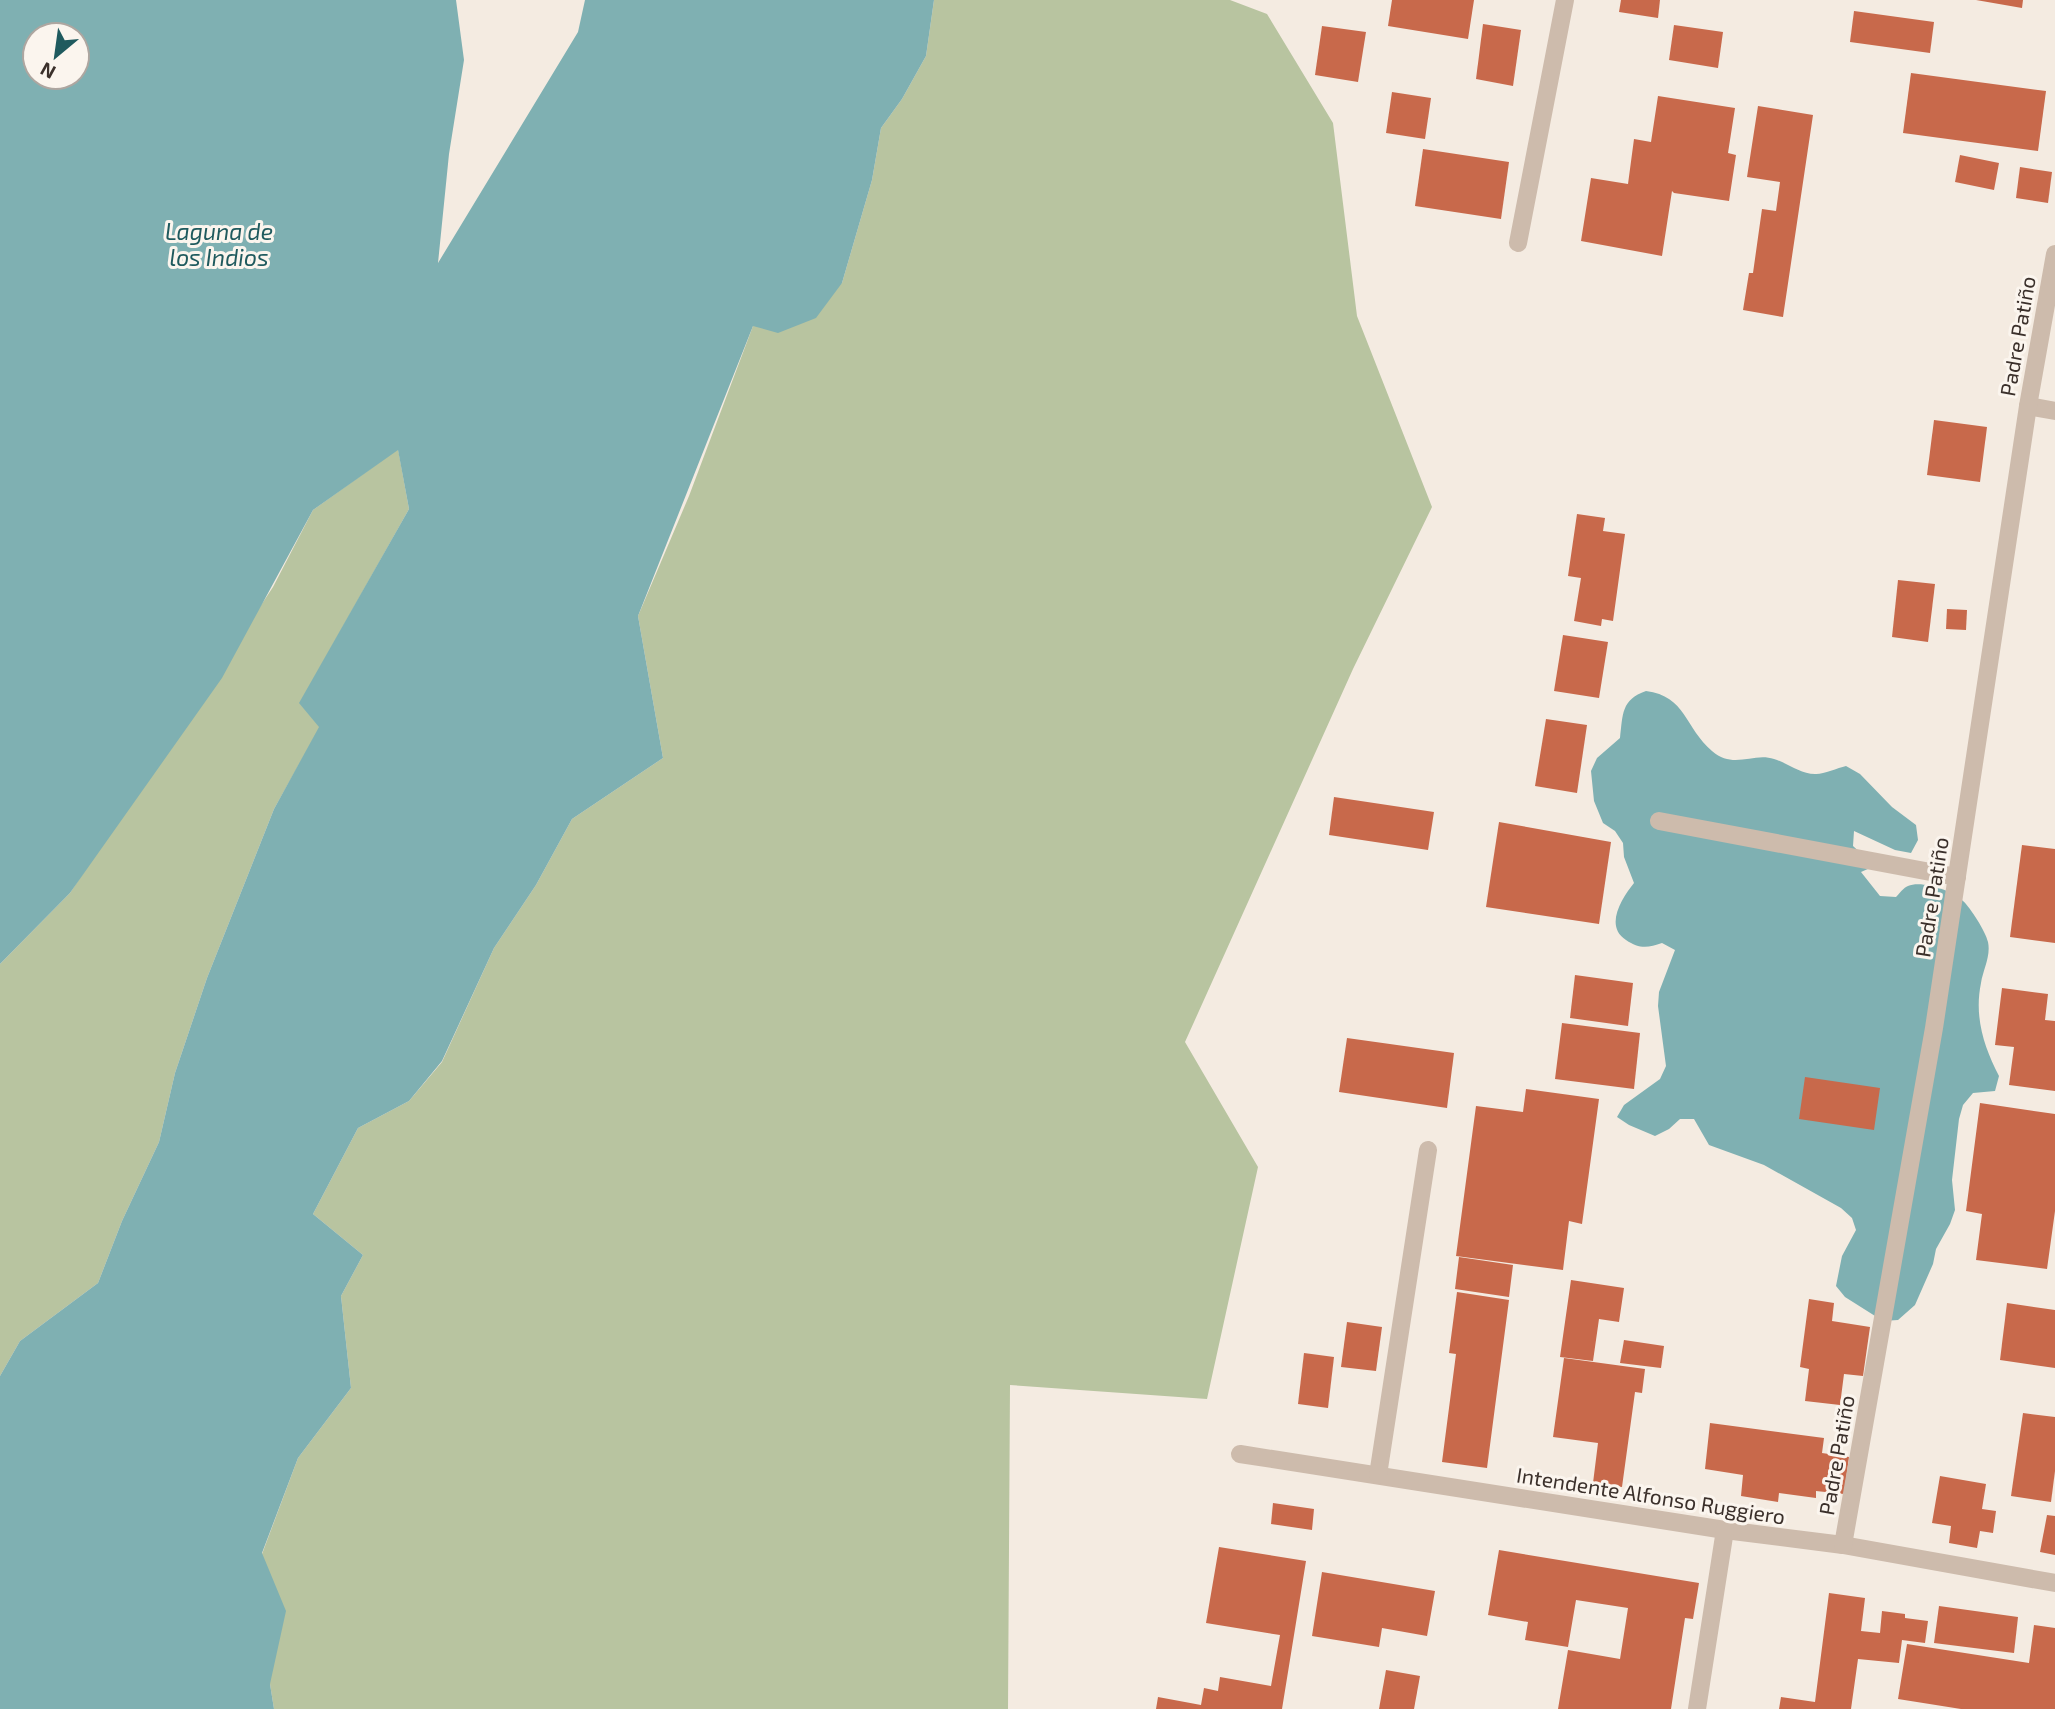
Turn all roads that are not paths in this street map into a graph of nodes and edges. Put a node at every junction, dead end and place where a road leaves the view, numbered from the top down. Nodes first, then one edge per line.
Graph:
1 (1564, 0) edge
2 (1518, 243) dead end
3 (2055, 254) edge
4 (2028, 406) junction
5 (2055, 411) edge
6 (1659, 821) dead end
7 (1957, 877) junction
8 (1428, 1150) dead end
9 (1240, 1454) dead end
10 (1378, 1475) junction
11 (1725, 1530) junction
12 (1843, 1545) junction
13 (2055, 1583) edge
14 (1696, 1709) edge

1 - 2 street
3 - 4 street, Padre Patiño
4 - 5 street
4 - 7 street, Padre Patiño
6 - 7 street
7 - 12 street, Padre Patiño
8 - 10 street
9 - 10 street, Intendente Alfonso Ruggiero
10 - 11 street, Intendente Alfonso Ruggiero
11 - 12 street, Intendente Alfonso Ruggiero
11 - 14 street
12 - 13 street, Intendente Alfonso Ruggiero

